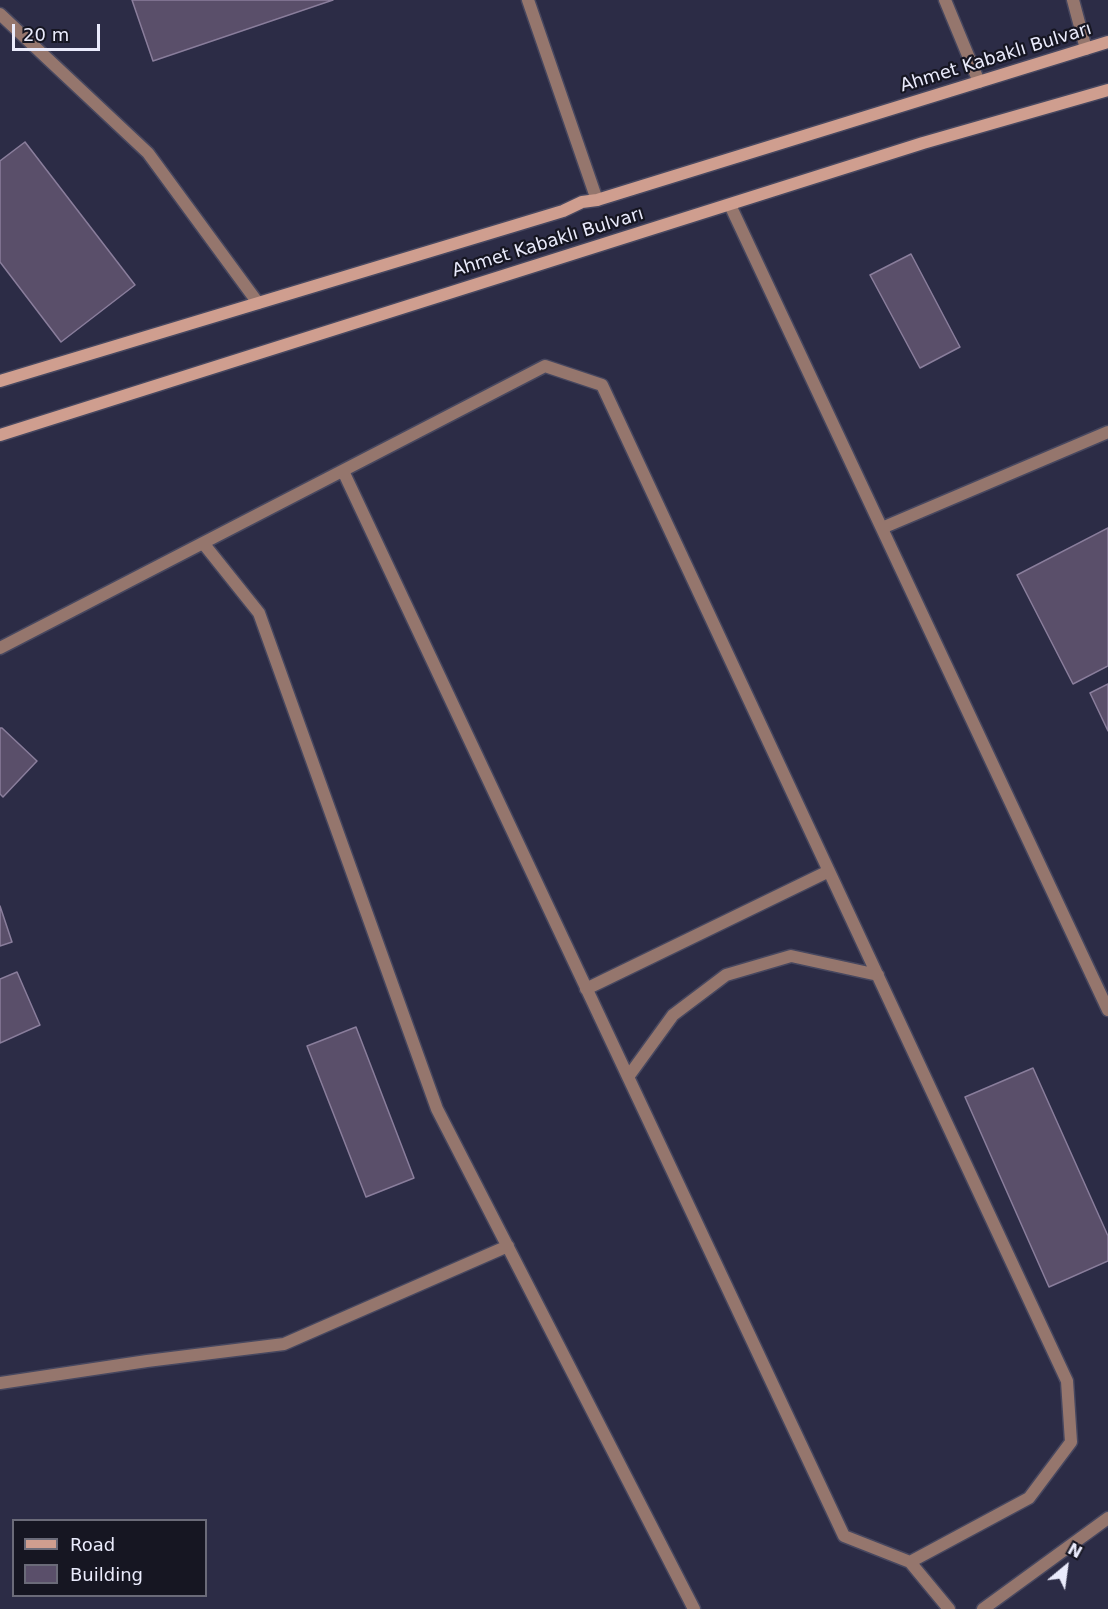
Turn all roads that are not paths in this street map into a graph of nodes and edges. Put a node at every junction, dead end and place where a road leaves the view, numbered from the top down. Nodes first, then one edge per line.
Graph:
1 (528, 0) edge
2 (945, 0) edge
3 (1073, 0) edge
4 (0, 14) edge
5 (1108, 42) edge
6 (1086, 49) junction
7 (980, 82) junction
8 (1108, 90) edge
9 (597, 200) junction
10 (730, 205) junction
11 (258, 303) junction
12 (0, 381) edge
13 (1108, 432) edge
14 (0, 435) edge
15 (343, 471) junction
16 (882, 528) junction
17 (203, 543) junction
18 (0, 648) edge
19 (829, 871) junction
20 (878, 975) junction
21 (586, 989) junction
22 (1108, 1010) edge
23 (628, 1077) junction
24 (508, 1246) junction
25 (0, 1383) edge
26 (1108, 1518) edge
27 (910, 1562) junction
28 (694, 1609) edge
29 (949, 1609) edge
30 (983, 1609) edge

1 - 9 street
2 - 7 street
3 - 6 street
4 - 11 street
5 - 6 main road, Ahmet Kabaklı Bulvarı
6 - 7 main road, Ahmet Kabaklı Bulvarı
7 - 9 main road, Ahmet Kabaklı Bulvarı
8 - 10 main road, Ahmet Kabaklı Bulvarı
9 - 11 main road, Ahmet Kabaklı Bulvarı
10 - 14 main road, Ahmet Kabaklı Bulvarı
10 - 16 street
11 - 12 main road, Ahmet Kabaklı Bulvarı
13 - 16 street
15 - 17 street
15 - 19 street
15 - 21 street
16 - 22 street
17 - 18 street
17 - 24 street
19 - 20 street
19 - 21 street
20 - 23 street
20 - 27 street
21 - 23 street
23 - 27 street
24 - 25 street
24 - 28 street
26 - 30 street
27 - 29 street

